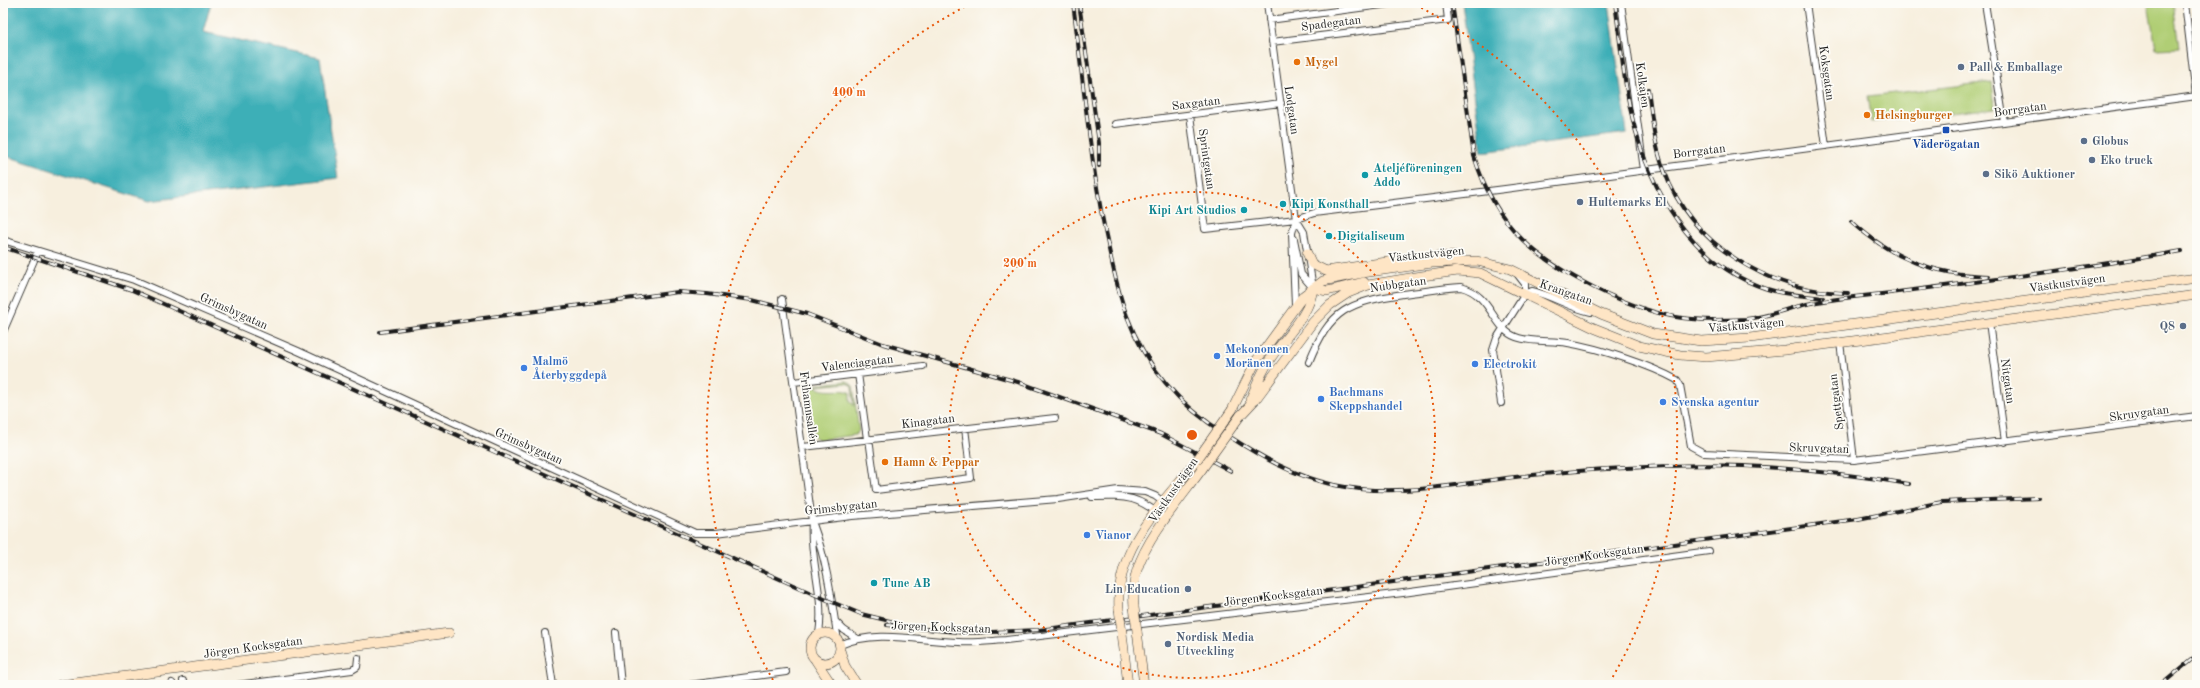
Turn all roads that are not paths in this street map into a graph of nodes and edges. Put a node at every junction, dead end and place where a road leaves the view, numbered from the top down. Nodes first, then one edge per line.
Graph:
1 (1267, 3) edge
2 (1398, 3) edge
3 (1446, 3) edge
4 (1621, 3) edge
5 (1806, 3) edge
6 (1986, 3) edge
7 (2185, 3) edge
8 (1269, 20) junction
9 (1272, 42) junction
10 (2196, 96) edge
11 (1280, 103) junction
12 (1190, 115) junction
13 (2004, 122) junction
14 (1115, 124) dead end
15 (1826, 146) junction
16 (1644, 170) junction
17 (1296, 219) junction
18 (1205, 229) joint
19 (1292, 233) junction
20 (3, 240) edge
21 (38, 251) junction
22 (1307, 253) junction
23 (1490, 264) junction
24 (1518, 275) junction
25 (1405, 278) junction
26 (2197, 278) edge
27 (1313, 288) junction
28 (1525, 294) junction
29 (2197, 295) edge
30 (782, 299) dead end
31 (1295, 306) junction
32 (1601, 314) junction
33 (1989, 322) junction
34 (1505, 328) junction
35 (3, 332) edge
36 (1840, 342) junction
37 (1309, 362) dead end
38 (923, 366) dead end
39 (858, 374) junction
40 (794, 382) junction
41 (1501, 404) dead end
42 (1242, 413) junction
43 (2197, 416) edge
44 (1056, 418) dead end
45 (965, 428) junction
46 (868, 439) junction
47 (2005, 442) junction
48 (802, 447) junction
49 (1854, 460) junction
50 (1071, 497) junction
51 (1164, 502) junction
52 (1173, 509) junction
53 (1155, 511) junction
54 (1166, 519) junction
55 (812, 521) junction
56 (1709, 551) dead end
57 (835, 621) junction
58 (449, 633) dead end
59 (545, 633) dead end
60 (616, 633) dead end
61 (819, 634) junction
62 (858, 639) junction
63 (839, 645) junction
64 (358, 658) dead end
65 (815, 660) junction
66 (786, 672) dead end
67 (1127, 683) edge
68 (60, 685) edge
69 (237, 685) edge
70 (552, 685) edge
71 (621, 685) edge
72 (689, 685) edge
73 (832, 685) edge
74 (858, 685) edge
75 (1144, 685) edge

1 - 8 street, Lodgatan
2 - 8 street, Spadegatan
3 - 9 street, Spadegatan
4 - 16 street, Kolkajen
5 - 15 street, Koksgatan
6 - 13 street
7 - 10 street
8 - 9 street, Lodgatan
9 - 11 street, Lodgatan
10 - 13 street, Borrgatan
11 - 12 street, Saxgatan
11 - 17 street, Lodgatan
12 - 14 street, Saxgatan
12 - 18 street, Sprintgatan
13 - 15 street, Borrgatan
15 - 16 street, Borrgatan
16 - 17 street, Borrgatan
17 - 18 street, Borrgatan
17 - 19 street, Lodgatan
17 - 22 street, Lodgatan
19 - 27 street
19 - 31 street, Lodgatan
20 - 21 street, Grimsbygatan
21 - 35 street
21 - 55 street, Grimsbygatan
22 - 23 main road
22 - 27 street, Lodgatan
23 - 24 main road, Västkustvägen
23 - 27 main road, Västkustvägen
24 - 28 street, Krangatan
24 - 32 main road, Västkustvägen
25 - 27 main road, Västkustvägen
25 - 28 main road, Västkustvägen
25 - 42 main road, Västkustvägen
26 - 32 main road, Västkustvägen
27 - 31 main road, Västkustvägen
27 - 42 main road
28 - 32 street, Krangatan
28 - 34 street, Krangatan
28 - 36 main road, Västkustvägen
29 - 33 main road, Västkustvägen
30 - 40 street, Frihamnsallén
31 - 51 main road, Västkustvägen, bridge
33 - 36 main road, Västkustvägen
33 - 47 street, Nitgatan
34 - 37 street, Nubbgatan
34 - 41 street, Krangatan
34 - 49 street, Skruvgatan
36 - 49 street, Spettgatan
38 - 39 street, Valenciagatan
39 - 40 street, Valenciagatan
39 - 46 street
40 - 48 street, Frihamnsallén
42 - 52 main road, Västkustvägen, bridge
43 - 47 street, Skruvgatan
44 - 45 street, Kinagatan
45 - 46 street, Kinagatan
45 - 46 street
46 - 48 street, Kinagatan
47 - 49 street, Skruvgatan
48 - 55 street, Frihamnsallén
50 - 51 street, Grimsbygatan
50 - 53 street, Grimsbygatan
50 - 55 street, Grimsbygatan
51 - 52 street, Grimsbygatan
51 - 53 main road, Västkustvägen
52 - 54 main road, Västkustvägen
53 - 54 street, Grimsbygatan
53 - 67 main road, Västkustvägen, bridge
54 - 75 main road, Västkustvägen, bridge
55 - 57 street, Frihamnsallén
55 - 61 street, Frihamnsallén
56 - 62 street, Jörgen Kocksgatan
57 - 62 street
57 - 63 street, Frihamnsallén
58 - 68 main road, Jörgen Kocksgatan
59 - 70 street
60 - 71 street
61 - 63 main road
61 - 65 main road
62 - 63 street, Jörgen Kocksgatan
63 - 65 main road
63 - 74 main road, Frihamnsallén
64 - 69 street
65 - 73 main road
66 - 72 street

